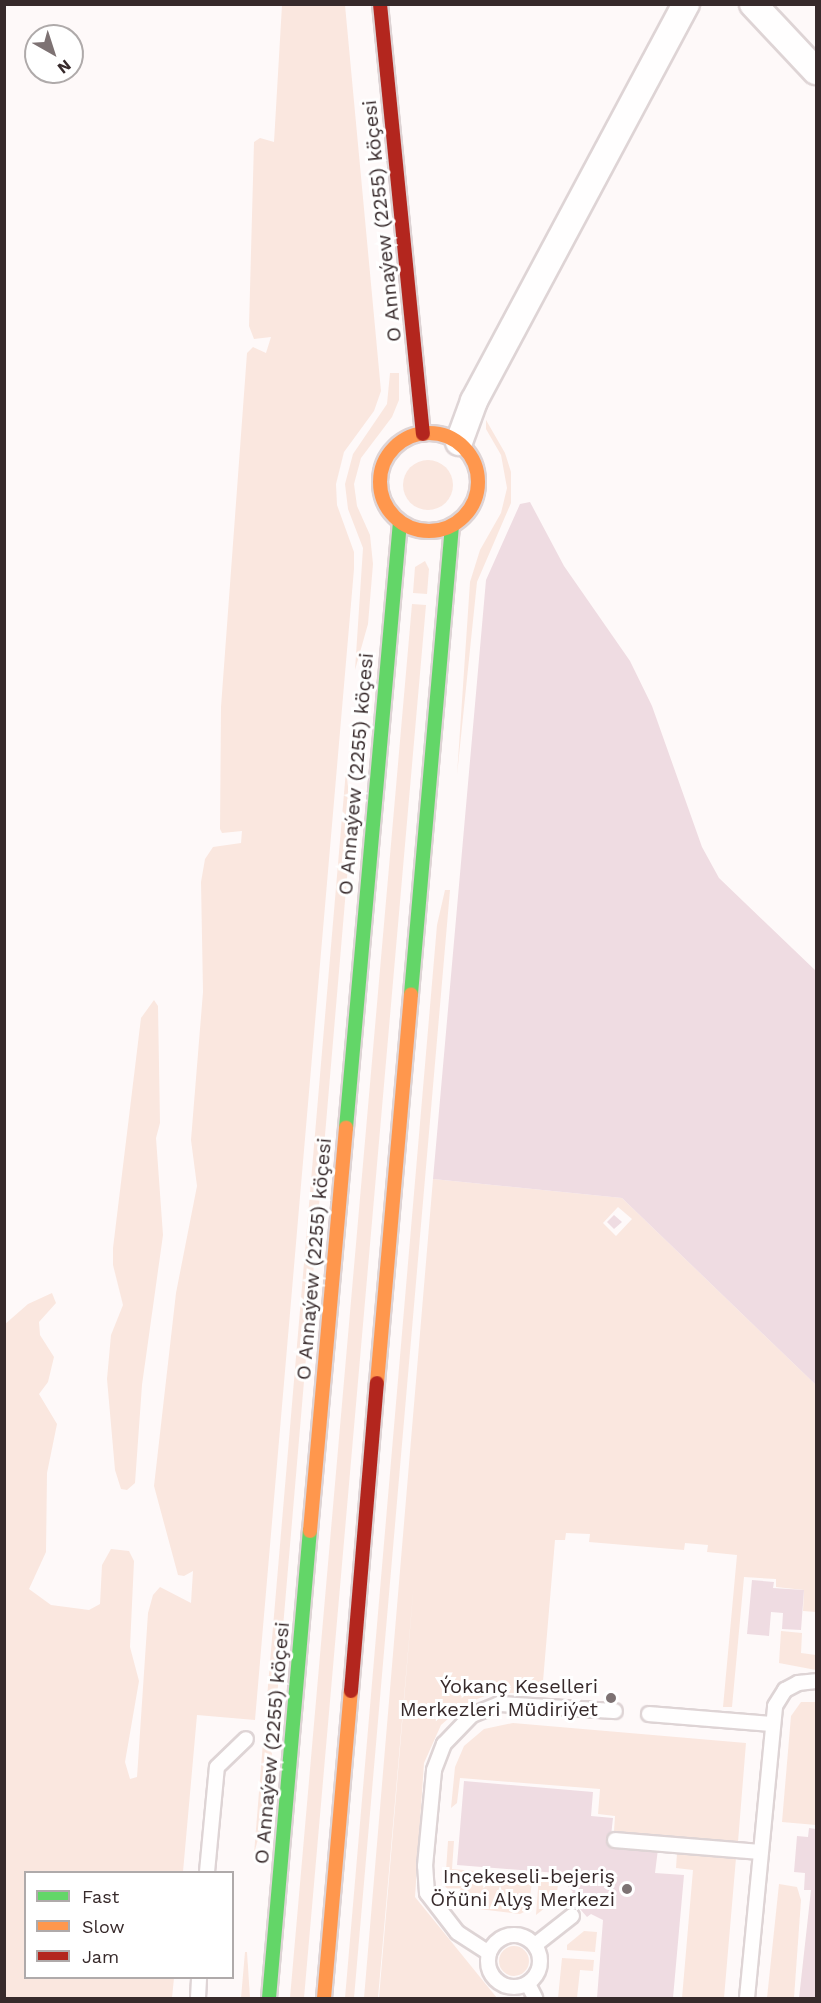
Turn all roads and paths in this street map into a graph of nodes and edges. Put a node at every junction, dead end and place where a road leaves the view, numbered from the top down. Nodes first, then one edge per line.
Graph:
1 (380, 4) edge
2 (686, 4) edge
3 (753, 4) edge
4 (816, 70) edge
5 (423, 434) junction
6 (459, 442) junction
7 (400, 522) junction
8 (452, 526) junction
9 (816, 1681) edge
10 (615, 1711) dead end
11 (649, 1714) dead end
12 (771, 1724) junction
13 (246, 1739) dead end
14 (615, 1840) dead end
15 (760, 1852) junction
16 (207, 1871) edge
17 (572, 1916) dead end
18 (535, 1945) junction
19 (489, 1953) junction
20 (199, 1979) edge
21 (528, 1984) junction
22 (198, 1998) edge
23 (269, 1998) edge
24 (324, 1998) edge
25 (535, 1998) edge
26 (747, 1998) edge

1 - 5 main road, O Annaýew (2255) köçesi
2 - 6 street
3 - 4 street
5 - 6 main road
5 - 7 main road
6 - 8 main road
7 - 8 main road
7 - 23 main road, O Annaýew (2255) köçesi
8 - 24 main road
9 - 12 lane
10 - 19 lane
11 - 12 lane
12 - 15 lane
13 - 16 lane
14 - 15 lane
15 - 26 lane
17 - 18 lane
18 - 19 lane
18 - 21 lane
19 - 21 lane
20 - 22 lane
21 - 25 lane

